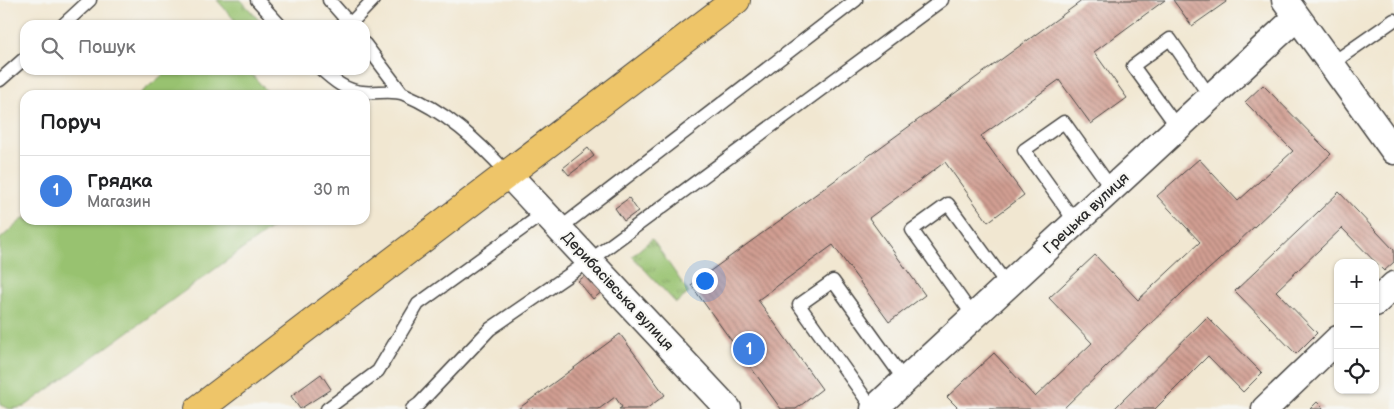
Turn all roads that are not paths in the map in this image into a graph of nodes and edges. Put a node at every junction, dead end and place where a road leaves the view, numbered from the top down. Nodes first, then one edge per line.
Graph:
1 (90, 0) edge
2 (257, 0) edge
3 (329, 0) edge
4 (373, 0) edge
5 (736, 0) edge
6 (856, 0) edge
7 (942, 0) edge
8 (1291, 9) edge
9 (68, 20) edge
10 (275, 20) edge
11 (346, 20) edge
12 (354, 20) edge
13 (1394, 20) edge
14 (370, 51) edge
15 (20, 62) edge
16 (1331, 64) junction
17 (327, 75) edge
18 (0, 80) edge
19 (354, 90) edge
20 (370, 92) edge
21 (402, 94) junction
22 (1211, 98) junction
23 (1178, 128) junction
24 (1394, 151) edge
25 (507, 174) junction
26 (1112, 189) junction
27 (551, 221) junction
28 (1076, 223) junction
29 (589, 261) junction
30 (1394, 285) edge
31 (1008, 286) junction
32 (1379, 299) edge
33 (974, 317) junction
34 (1334, 343) edge
35 (905, 381) junction
36 (200, 409) edge
37 (327, 409) edge
38 (412, 409) edge
39 (728, 409) edge
40 (874, 409) edge
41 (1265, 409) edge

1 - 9 lane
2 - 10 lane
3 - 11 lane
4 - 12 lane
5 - 25 highway
6 - 27 lane
7 - 29 lane
8 - 16 street
8 - 22 street, Грецька вулиця
13 - 16 lane
14 - 21 lane
15 - 18 lane
16 - 24 street
17 - 19 lane
20 - 21 lane
21 - 25 lane
22 - 23 street, Грецька вулиця
22 - 23 lane
23 - 26 street, Грецька вулиця
25 - 27 street, Дерибасівська вулиця
25 - 36 highway
26 - 28 street, Грецька вулиця
26 - 28 lane
27 - 29 street, Дерибасівська вулиця
27 - 37 lane
28 - 31 street, Грецька вулиця
29 - 38 lane
29 - 39 street, Дерибасівська вулиця
30 - 32 street
31 - 33 street, Грецька вулиця
31 - 33 lane
33 - 35 street, Грецька вулиця
34 - 41 street
35 - 40 street, Грецька вулиця
35 - 40 lane

